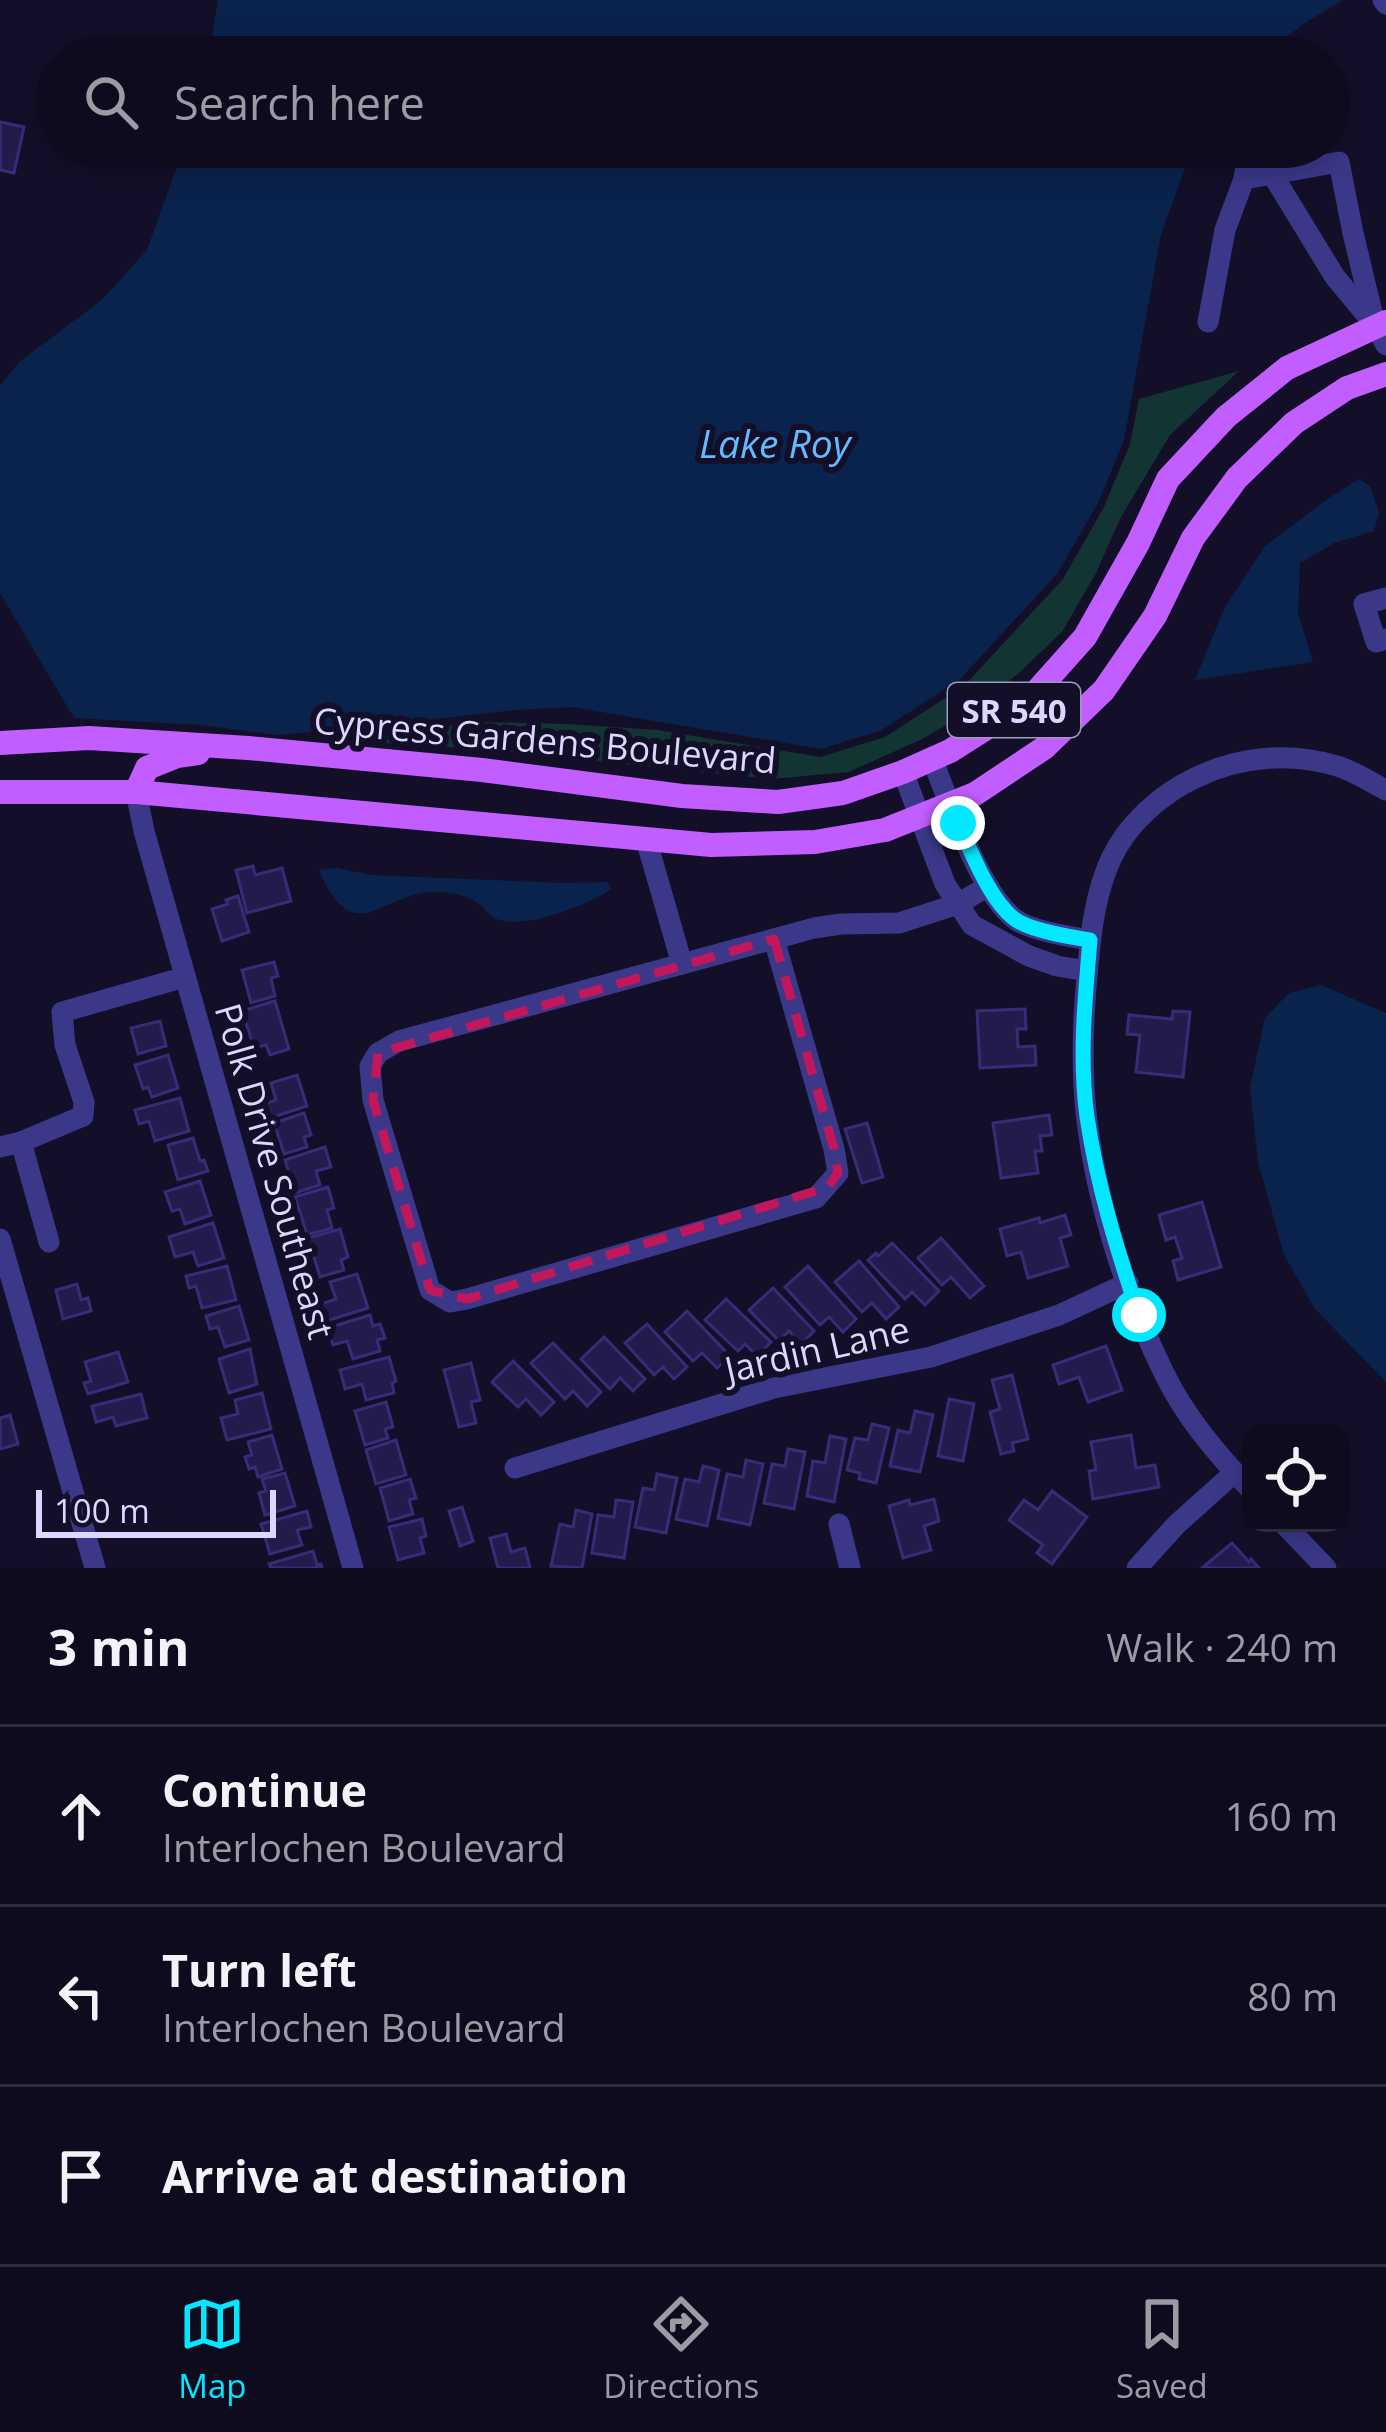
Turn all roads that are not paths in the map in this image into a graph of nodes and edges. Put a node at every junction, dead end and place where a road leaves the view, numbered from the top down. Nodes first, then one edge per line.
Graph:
1 (1246, 168) edge
2 (1306, 168) edge
3 (1340, 168) edge
4 (1272, 174) junction
5 (1244, 179) junction
6 (1208, 322) dead end
7 (1382, 331) edge
8 (1386, 374) edge
9 (1386, 598) edge
10 (1386, 639) edge
11 (0, 742) edge
12 (248, 748) junction
13 (932, 759) junction
14 (903, 772) junction
15 (1386, 790) edge
16 (0, 792) edge
17 (136, 792) junction
18 (950, 804) junction
19 (920, 816) junction
20 (646, 838) junction
21 (988, 886) junction
22 (958, 904) junction
23 (774, 939) junction
24 (1090, 940) junction
25 (682, 964) junction
26 (1087, 971) junction
27 (185, 977) junction
28 (10, 1145) edge
29 (0, 1239) edge
30 (50, 1242) dead end
31 (1128, 1283) junction
32 (8, 1296) edge
33 (515, 1468) dead end
34 (1234, 1473) junction
35 (1242, 1481) edge
36 (839, 1523) dead end
37 (1292, 1532) edge
38 (1143, 1566) edge
39 (95, 1568) edge
40 (353, 1568) edge
41 (850, 1568) edge
42 (1326, 1568) edge

1 - 5 street
2 - 4 street
3 - 7 street
4 - 5 street
4 - 7 street
5 - 6 street
7 - 13 main road, Cypress Gardens Boulevard / SR 540
8 - 18 main road, SR 540
9 - 10 street
11 - 12 main road, Cypress Gardens Boulevard / SR 540
12 - 14 main road, Cypress Gardens Boulevard / SR 540
12 - 17 main road
13 - 14 main road, Cypress Gardens Boulevard / SR 540
13 - 18 street
14 - 19 street
15 - 24 street
16 - 17 main road, SR 540
17 - 20 main road, SR 540
17 - 27 street, Polk Drive Southeast
18 - 19 main road, SR 540
18 - 21 street
19 - 20 main road, SR 540
19 - 22 street
20 - 25 street
21 - 22 street
21 - 24 street
22 - 23 street
22 - 26 street
23 - 25 street
23 - 25 street
24 - 26 street
26 - 31 street
27 - 28 street
27 - 40 street, Polk Drive Southeast
28 - 30 street
29 - 32 street
31 - 33 street, Jardin Lane
31 - 34 street
32 - 39 street
34 - 35 street
34 - 38 street
36 - 41 street
37 - 42 street

